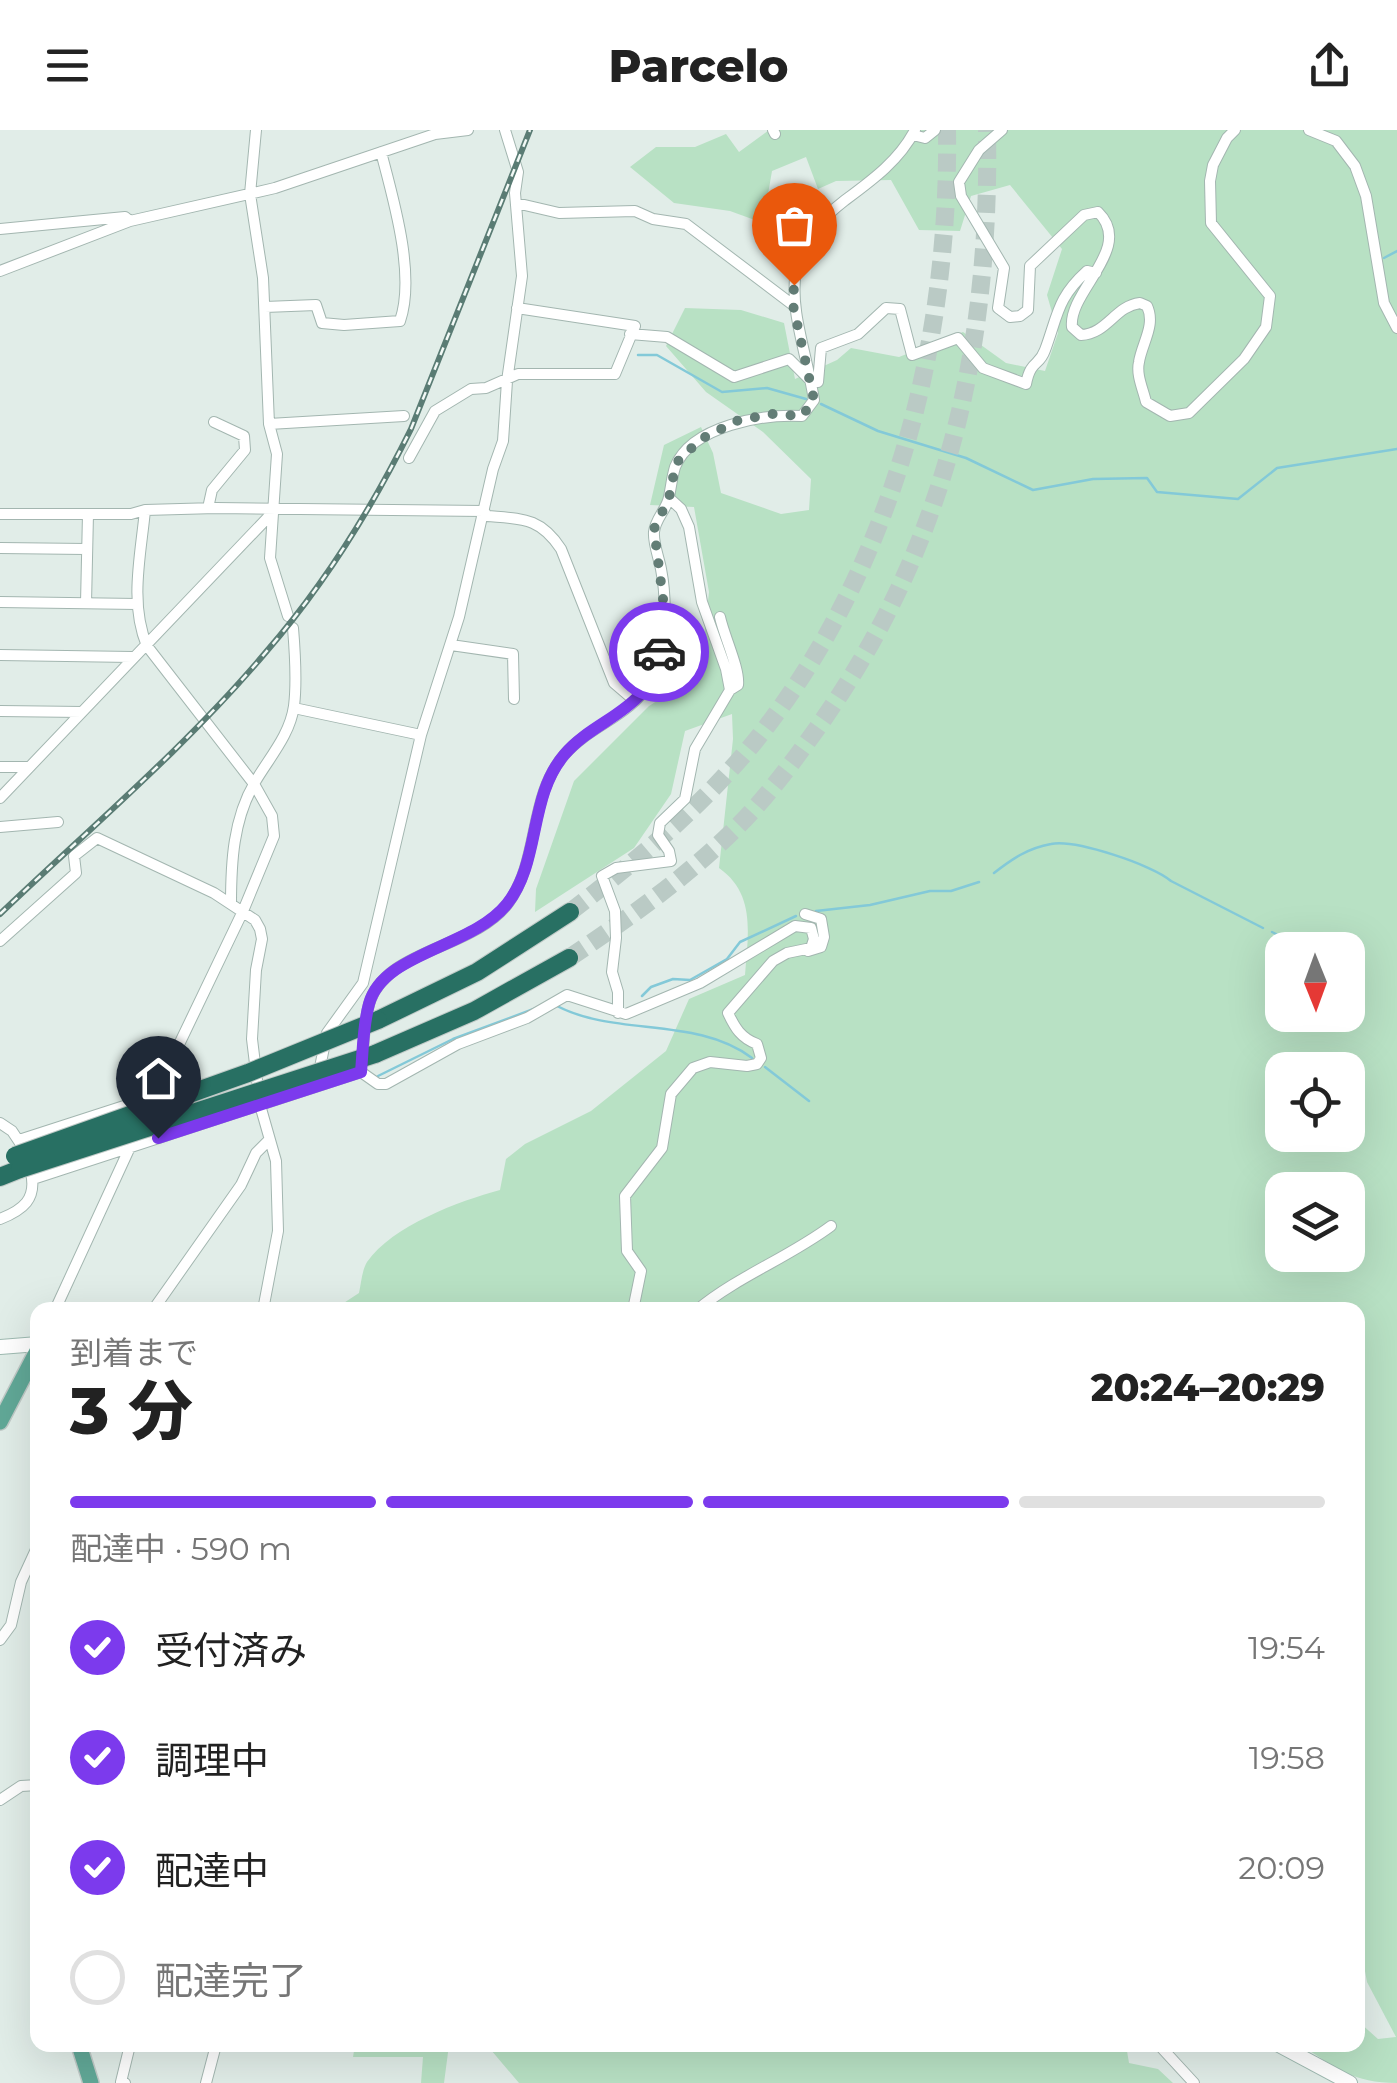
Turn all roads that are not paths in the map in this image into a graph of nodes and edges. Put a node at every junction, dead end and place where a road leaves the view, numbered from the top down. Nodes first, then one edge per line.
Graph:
1 (256, 130) edge
2 (468, 130) edge
3 (505, 130) edge
4 (935, 130) edge
5 (1002, 130) edge
6 (1235, 130) edge
7 (1309, 130) edge
8 (914, 132) edge
9 (381, 152) junction
10 (250, 194) junction
11 (516, 204) junction
12 (130, 220) junction
13 (0, 228) edge
14 (0, 271) edge
15 (1096, 273) junction
16 (793, 305) junction
17 (265, 307) junction
18 (517, 308) junction
19 (1397, 328) edge
20 (630, 334) junction
21 (507, 381) junction
22 (811, 381) junction
23 (404, 416) dead end
24 (214, 422) dead end
25 (269, 424) junction
26 (410, 458) dead end
27 (669, 498) junction
28 (208, 508) junction
29 (144, 510) junction
30 (275, 510) junction
31 (484, 511) junction
32 (0, 514) edge
33 (88, 514) junction
34 (0, 548) edge
35 (86, 549) junction
36 (0, 602) edge
37 (86, 602) junction
38 (137, 604) junction
39 (288, 616) dead end
40 (720, 617) dead end
41 (293, 628) dead end
42 (451, 645) junction
43 (147, 646) junction
44 (0, 655) edge
45 (132, 658) junction
46 (730, 690) junction
47 (514, 698) dead end
48 (635, 701) junction
49 (294, 708) junction
50 (0, 711) edge
51 (82, 712) junction
52 (421, 735) junction
53 (0, 767) edge
54 (29, 767) junction
55 (254, 784) junction
56 (0, 798) edge
57 (58, 822) dead end
58 (0, 827) edge
59 (231, 904) junction
60 (243, 911) junction
61 (570, 912) tunnel mouth
62 (805, 914) dead end
63 (0, 942) edge
64 (807, 950) junction
65 (568, 958) tunnel mouth
66 (618, 1013) junction
67 (361, 1072) junction
68 (316, 1088) junction
69 (154, 1096) junction
70 (260, 1105) junction
71 (0, 1123) edge
72 (269, 1140) junction
73 (130, 1146) junction
74 (18, 1161) edge
75 (0, 1177) edge
76 (0, 1219) edge
77 (831, 1226) dead end
78 (59, 1302) edge
79 (159, 1302) edge
80 (265, 1302) edge
81 (634, 1302) edge
82 (706, 1302) edge
83 (30, 1346) edge
84 (0, 1347) edge
85 (30, 1362) edge
86 (0, 1422) edge
87 (30, 1563) edge
88 (0, 1640) edge
89 (30, 1785) edge
90 (0, 1800) edge
91 (81, 2052) edge
92 (128, 2052) edge
93 (214, 2052) edge
94 (1165, 2052) edge
95 (1292, 2052) edge
96 (91, 2083) edge
97 (125, 2083) edge
98 (206, 2083) edge
99 (1194, 2083) edge
100 (1350, 2083) edge

1 - 10 street
2 - 9 street
3 - 11 street
4 - 8 street
5 - 15 street
6 - 15 street
7 - 19 street
8 - 16 street
9 - 10 street
9 - 17 street
10 - 12 street
10 - 17 street
11 - 16 street
11 - 18 street
12 - 13 street
12 - 14 street
15 - 22 street
16 - 22 street
17 - 25 street
18 - 20 street
18 - 21 street
20 - 21 street
20 - 22 street
21 - 26 street
21 - 31 street
22 - 27 street
23 - 25 street
24 - 28 street
25 - 30 street
27 - 46 street
27 - 48 street
28 - 29 street
28 - 30 street
29 - 33 street
29 - 38 street
30 - 31 street
30 - 39 street
30 - 43 street
31 - 42 street
31 - 48 street
32 - 33 street
33 - 35 street
34 - 35 street
35 - 37 street
36 - 37 street
37 - 38 street
38 - 43 street
40 - 46 street
41 - 49 street
42 - 47 street
42 - 52 street
43 - 45 street
43 - 55 street
44 - 45 street
45 - 51 street
46 - 66 street
48 - 67 street
49 - 52 street
49 - 55 street
50 - 51 street
51 - 54 street
52 - 68 street
53 - 54 street
54 - 56 street
55 - 59 street
55 - 60 street
57 - 58 street
59 - 60 street
59 - 63 street
60 - 69 street
60 - 70 street
61 - 74 highway, bridge
62 - 64 street
64 - 66 street
64 - 81 street
65 - 74 highway, bridge
66 - 67 street
67 - 68 street
68 - 70 street
69 - 73 street
69 - 74 street
70 - 72 street
70 - 73 street
71 - 74 street
72 - 79 street
72 - 80 street
73 - 74 street
73 - 78 street
74 - 75 highway
74 - 76 street
77 - 82 street
83 - 84 main road
85 - 86 main road
87 - 88 street
89 - 90 street
91 - 96 main road
92 - 97 street
93 - 98 street
94 - 99 street
95 - 100 main road

